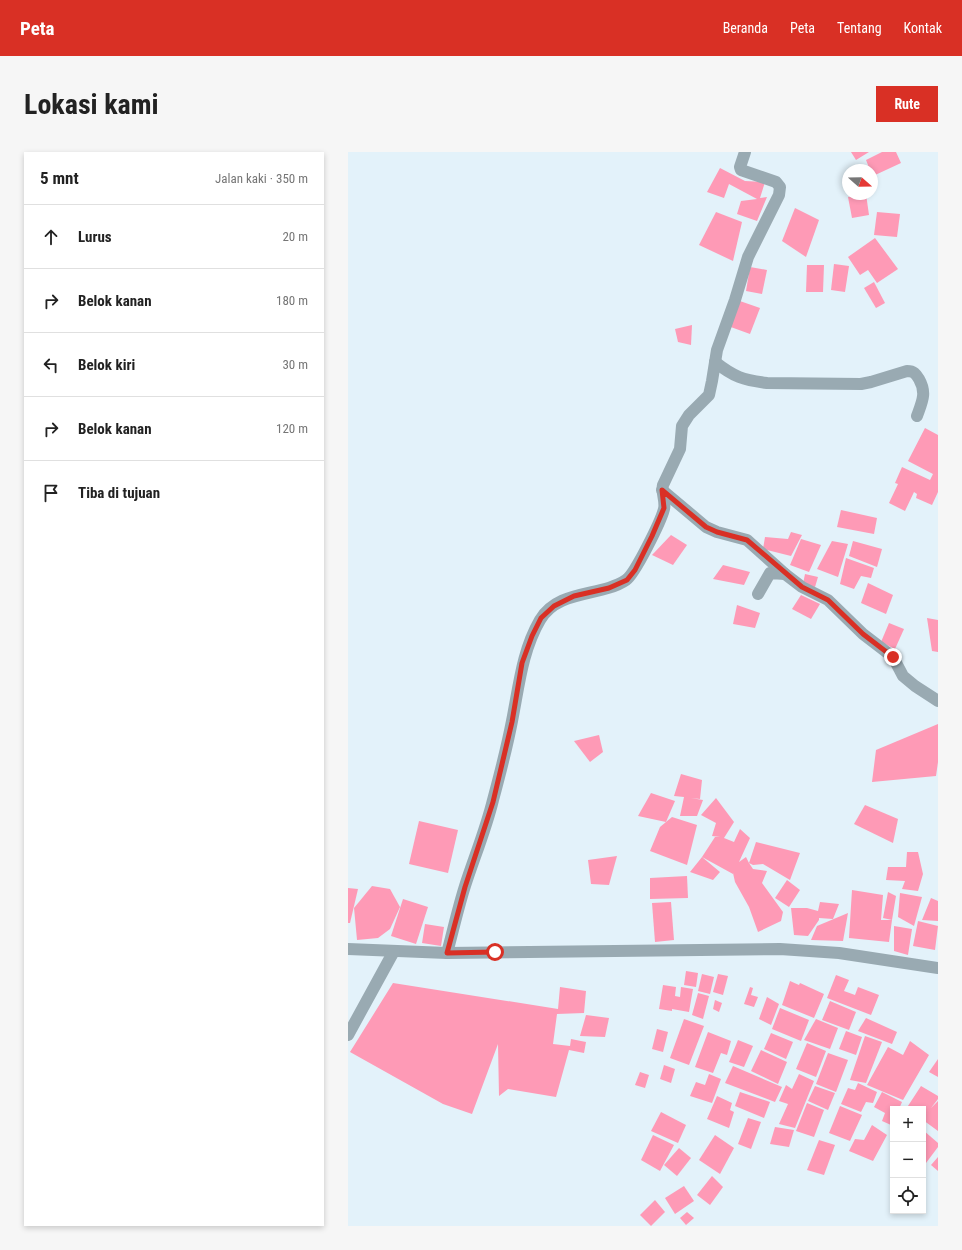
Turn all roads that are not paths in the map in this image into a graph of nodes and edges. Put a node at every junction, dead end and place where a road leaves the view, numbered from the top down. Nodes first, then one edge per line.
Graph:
1 (745, 152) edge
2 (715, 362) junction
3 (917, 416) dead end
4 (662, 490) junction
5 (785, 574) junction
6 (758, 594) dead end
7 (938, 701) edge
8 (348, 949) edge
9 (394, 951) junction
10 (447, 953) junction
11 (938, 968) edge
12 (348, 1035) edge

1 - 2 street
2 - 3 street
2 - 4 street
4 - 5 street
4 - 10 street
5 - 6 street
5 - 7 street
8 - 9 street
9 - 10 street
9 - 12 street
10 - 11 street

